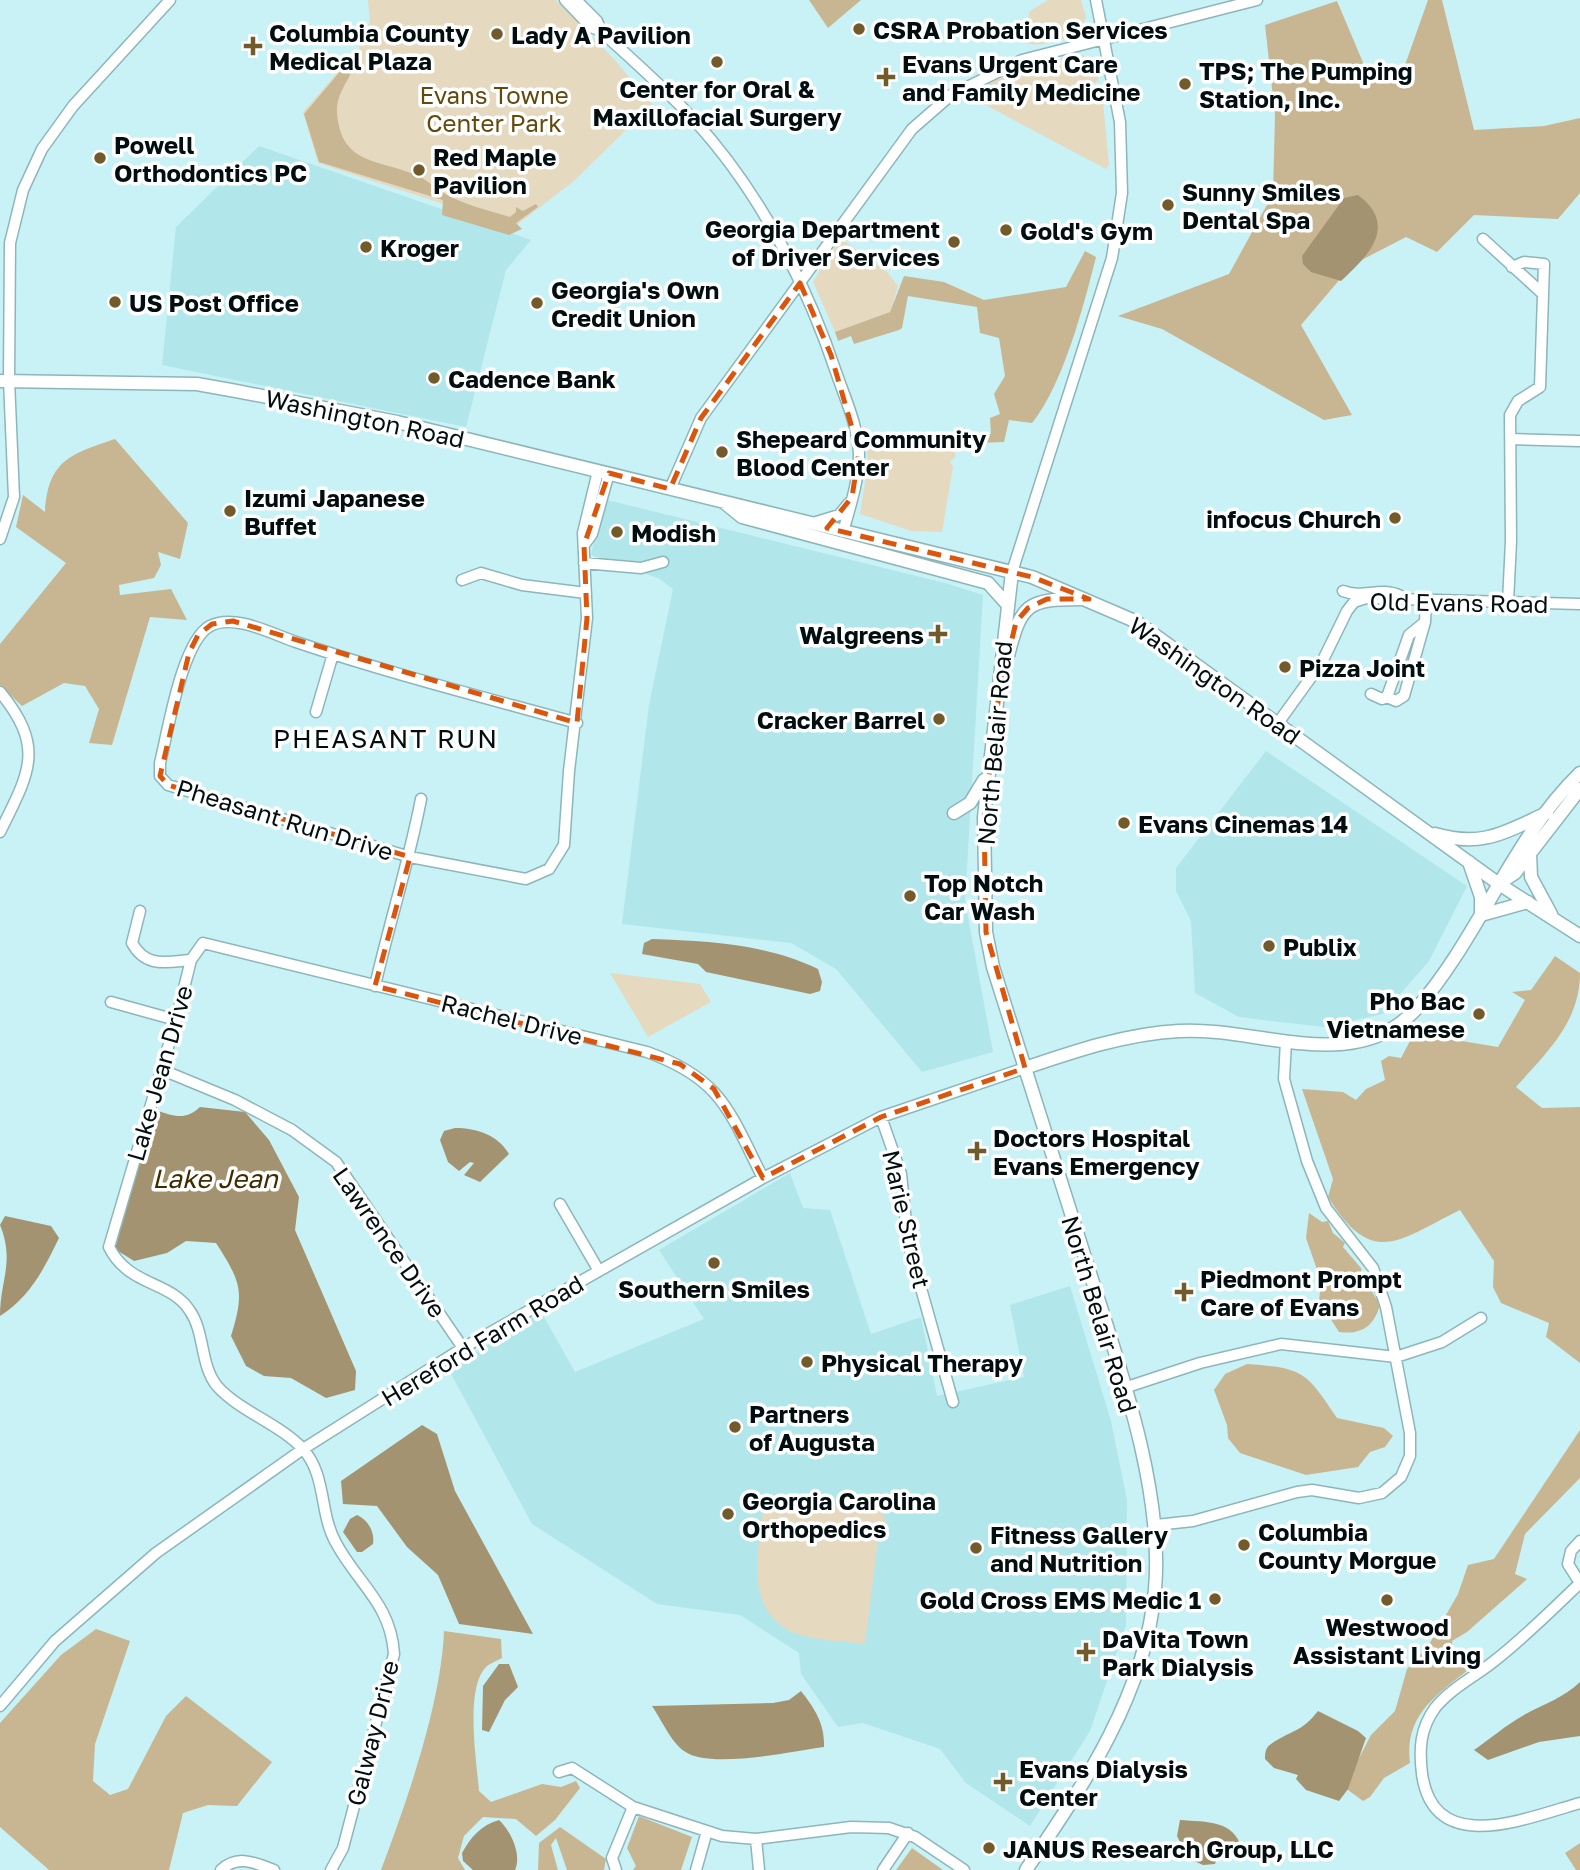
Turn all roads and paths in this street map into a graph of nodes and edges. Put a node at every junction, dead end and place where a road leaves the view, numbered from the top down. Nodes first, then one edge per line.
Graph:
1 (170, 0) edge
2 (565, 0) edge
3 (576, 0) edge
4 (1096, 0) edge
5 (1257, 0) edge
6 (601, 31) junction
7 (1106, 38) junction
8 (1483, 239) dead end
9 (1512, 267) junction
10 (800, 283) junction
11 (1543, 294) junction
12 (4, 381) edge
13 (1511, 439) junction
14 (1579, 441) edge
15 (603, 472) junction
16 (670, 489) junction
17 (852, 497) junction
18 (723, 502) junction
19 (810, 524) junction
20 (843, 532) junction
21 (0, 539) edge
22 (663, 562) dead end
23 (584, 564) junction
24 (1012, 572) junction
25 (462, 580) dead end
26 (1343, 591) dead end
27 (586, 593) junction
28 (1406, 598) junction
29 (1089, 599) junction
30 (1426, 599) junction
31 (1508, 602) junction
32 (1007, 604) junction
33 (1580, 604) edge
34 (333, 654) junction
35 (0, 692) edge
36 (999, 694) junction
37 (1371, 694) dead end
38 (316, 712) dead end
39 (577, 723) junction
40 (1278, 723) junction
41 (1580, 773) edge
42 (988, 774) junction
43 (1580, 789) edge
44 (421, 799) dead end
45 (954, 813) dead end
46 (1547, 813) junction
47 (0, 832) edge
48 (1428, 832) junction
49 (1531, 851) junction
50 (410, 857) junction
51 (1469, 862) junction
52 (1499, 884) junction
53 (1528, 902) junction
54 (139, 911) dead end
55 (1481, 915) junction
56 (1553, 918) junction
57 (1580, 936) edge
58 (203, 943) joint
59 (191, 960) junction
60 (375, 986) junction
61 (111, 1002) dead end
62 (176, 1020) junction
63 (1286, 1041) junction
64 (1025, 1068) junction
65 (160, 1069) junction
66 (881, 1117) junction
67 (763, 1178) junction
68 (560, 1204) dead end
69 (599, 1271) junction
70 (1481, 1318) dead end
71 (463, 1348) junction
72 (1396, 1357) junction
73 (1124, 1388) junction
74 (953, 1402) dead end
75 (303, 1449) junction
76 (1156, 1524) junction
77 (1580, 1541) edge
78 (1580, 1583) edge
79 (0, 1706) edge
80 (559, 1772) dead end
81 (1580, 1803) edge
82 (634, 1807) junction
83 (707, 1831) junction
84 (908, 1833) junction
85 (756, 1839) junction
86 (221, 1870) edge
87 (274, 1870) edge
88 (331, 1870) edge
89 (616, 1870) edge
90 (696, 1870) edge
91 (759, 1870) edge
92 (883, 1870) edge
93 (964, 1870) edge
94 (1026, 1870) edge

1 - 12 street
2 - 6 street
3 - 6 street
4 - 7 street, North Belair Road
5 - 7 street
6 - 10 street
7 - 10 street
7 - 24 street, North Belair Road
8 - 9 street
9 - 11 street
9 - 11 street
10 - 16 street
10 - 17 street
11 - 13 street
12 - 15 main road, Washington Road
12 - 21 street
13 - 14 street
13 - 31 street
15 - 16 main road, Washington Road
15 - 23 street, Pheasant Run Drive
16 - 18 main road, Washington Road
17 - 19 street
17 - 20 street
18 - 19 main road, Washington Road
18 - 32 main road, Washington Road
19 - 20 main road, Washington Road
20 - 24 main road, Washington Road
22 - 23 street
23 - 27 street, Pheasant Run Drive
24 - 29 main road, Washington Road
24 - 32 main road, North Belair Road
25 - 27 street
26 - 28 street
27 - 39 street, Pheasant Run Drive
28 - 30 street, Old Evans Road
28 - 40 street, Old Evans Road
29 - 36 main road
29 - 40 main road, Washington Road
30 - 31 street, Old Evans Road
30 - 37 street
31 - 33 street, Old Evans Road
32 - 36 main road, North Belair Road
34 - 38 street
34 - 39 street, Pheasant Run Drive
34 - 50 street, Pheasant Run Drive
35 - 47 street
36 - 42 main road, North Belair Road
39 - 50 street, Pheasant Run Drive
40 - 48 main road, Washington Road
41 - 46 main road
42 - 45 main road
42 - 64 main road, North Belair Road
43 - 49 main road
44 - 50 street
46 - 48 main road
46 - 52 main road
48 - 51 main road, Washington Road
49 - 52 main road
49 - 56 main road
50 - 60 street
51 - 52 main road, Washington Road
51 - 55 main road
52 - 53 main road, Washington Road
52 - 55 main road
53 - 55 main road
53 - 56 main road, Washington Road
54 - 59 street
55 - 63 main road
56 - 57 main road, Washington Road
58 - 59 street, Lake Jean Drive
58 - 60 street, Rachel Drive
59 - 62 street, Lake Jean Drive
60 - 67 street, Rachel Drive
61 - 62 street
62 - 65 street, Lake Jean Drive
63 - 64 main road
63 - 72 street
64 - 66 street, Hereford Farm Road
64 - 73 main road, North Belair Road
65 - 71 street, Lawrence Drive
65 - 75 street, Lake Jean Drive
66 - 67 street, Hereford Farm Road
66 - 74 street, Marie Street
67 - 69 street, Hereford Farm Road
68 - 69 street
69 - 71 street, Hereford Farm Road
70 - 72 street
71 - 75 street, Hereford Farm Road
72 - 73 street
72 - 76 street
73 - 76 main road, North Belair Road
75 - 79 street, Hereford Farm Road
75 - 88 street, Galway Drive
76 - 94 main road, North Belair Road
77 - 78 street
78 - 81 street
80 - 82 street
82 - 83 street
82 - 89 street
83 - 85 street
83 - 90 street
84 - 85 street
84 - 92 street
84 - 93 street
85 - 91 street
86 - 87 street

